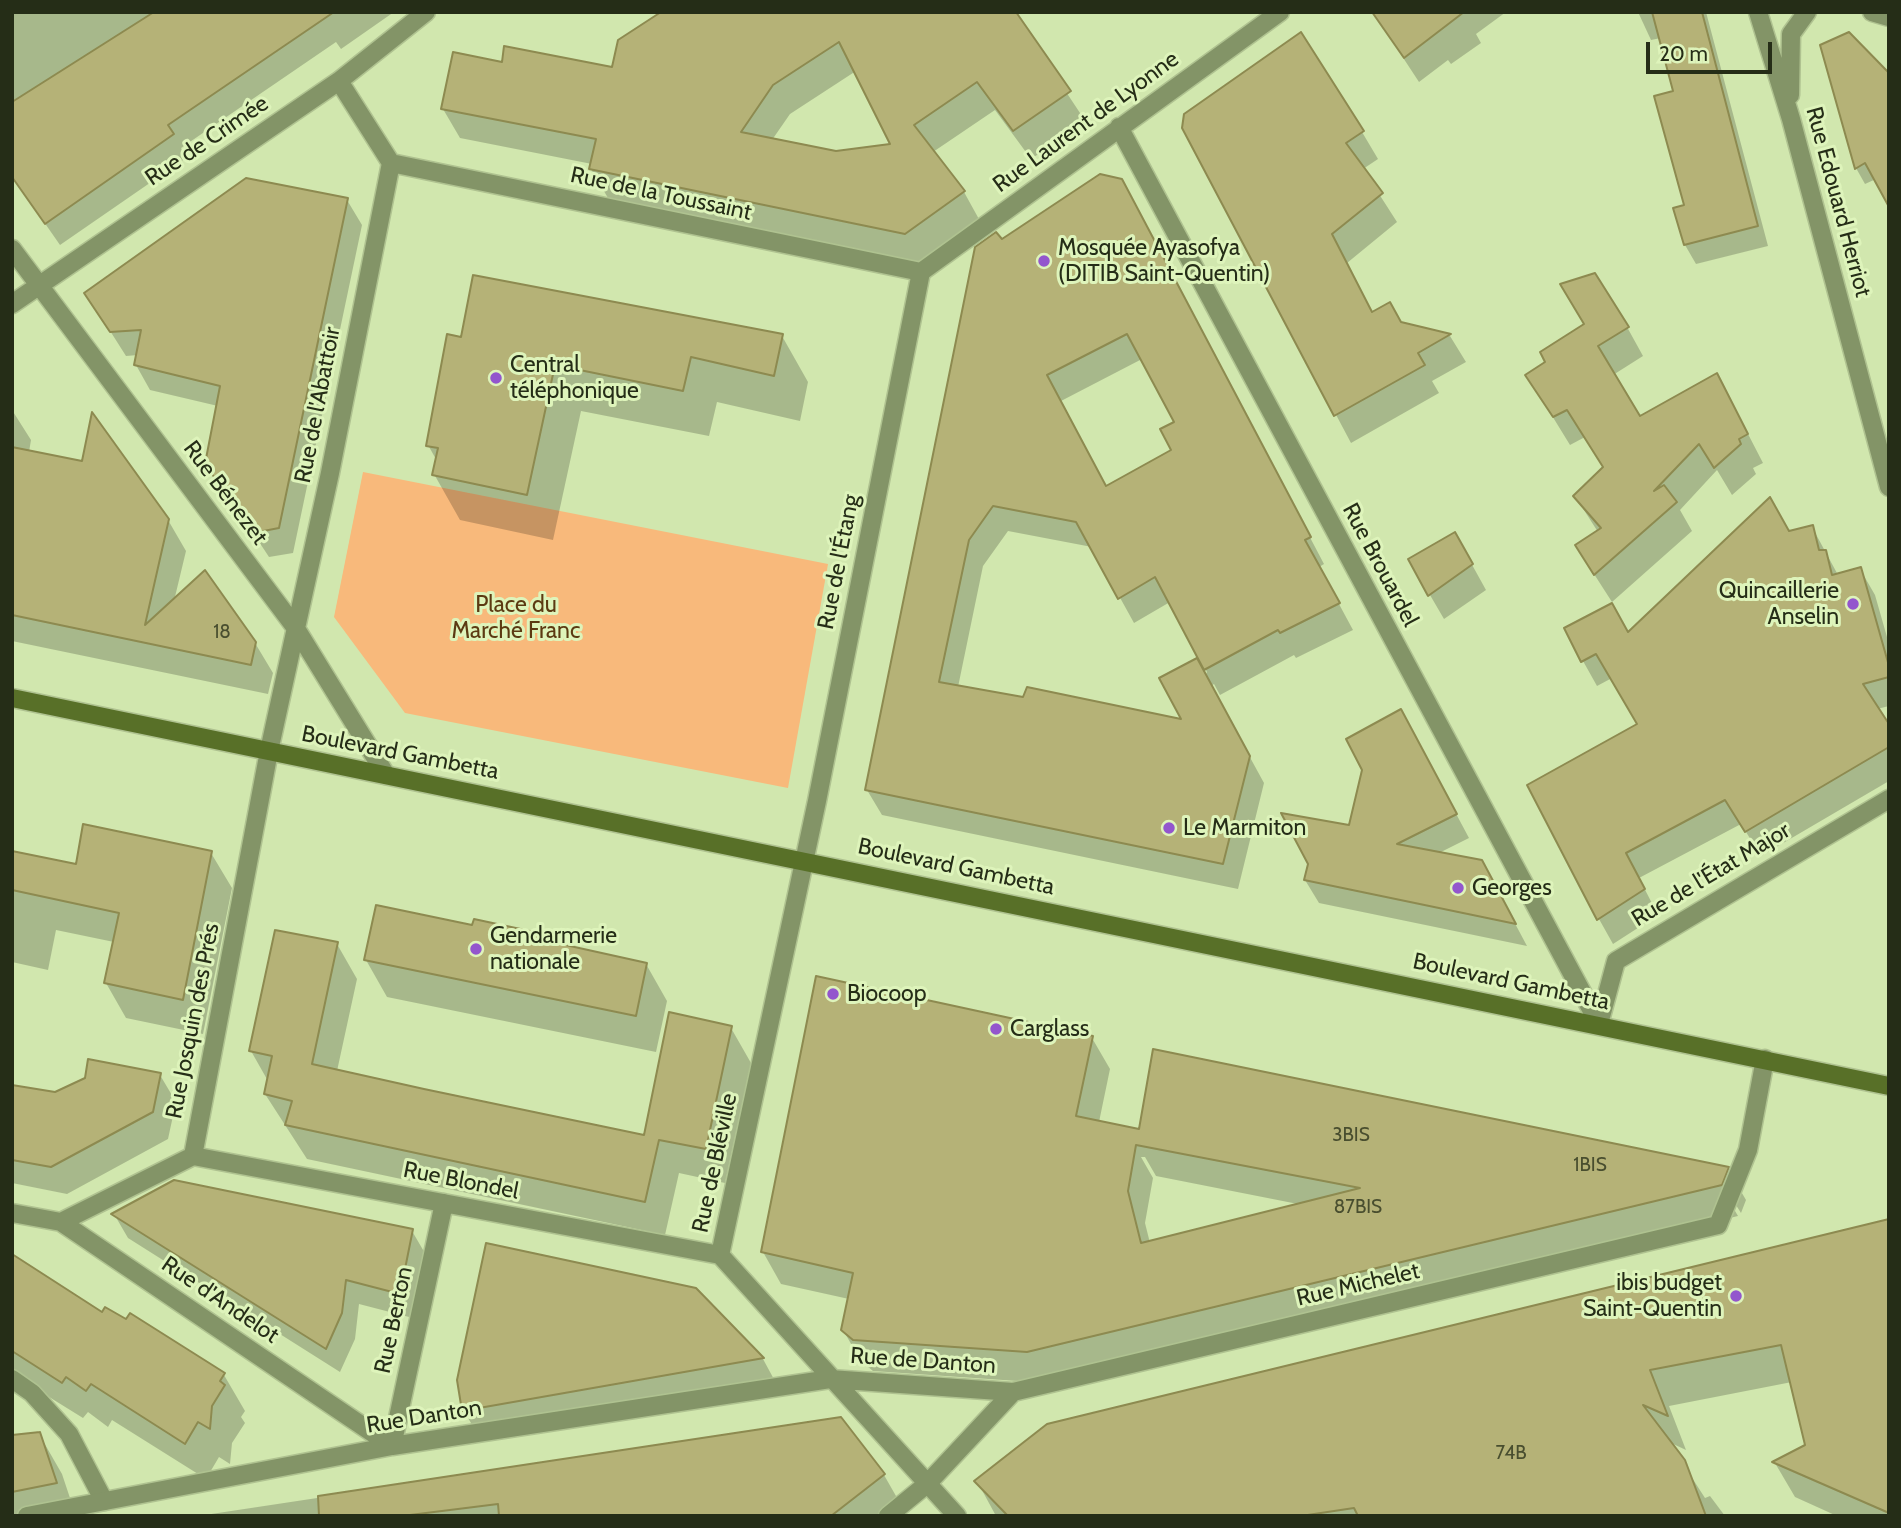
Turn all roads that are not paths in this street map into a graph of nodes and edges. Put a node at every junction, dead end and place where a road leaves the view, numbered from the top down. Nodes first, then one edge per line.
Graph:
1 (426, 12) edge
2 (1280, 12) edge
3 (1758, 12) edge
4 (1807, 12) edge
5 (1872, 12) edge
6 (1889, 17) edge
7 (339, 81) junction
8 (1791, 119) junction
9 (1119, 127) junction
10 (391, 163) junction
11 (12, 249) edge
12 (921, 272) junction
13 (37, 286) junction
14 (12, 304) edge
15 (1889, 487) edge
16 (295, 627) junction
17 (12, 698) edge
18 (269, 751) junction
19 (386, 775) junction
20 (1889, 799) edge
21 (804, 861) junction
22 (1598, 1024) junction
23 (1765, 1059) junction
24 (1889, 1086) edge
25 (192, 1156) junction
26 (444, 1203) junction
27 (12, 1213) edge
28 (61, 1222) junction
29 (720, 1255) junction
30 (12, 1379) edge
31 (830, 1379) junction
32 (1013, 1392) junction
33 (392, 1446) junction
34 (927, 1484) junction
35 (104, 1501) junction
36 (27, 1516) edge
37 (888, 1516) edge
38 (957, 1516) edge

1 - 7 street, Rue de Crimée
2 - 9 street, Rue Laurent de Lyonne
3 - 8 street, Rue Edouard Herriot
4 - 8 street
5 - 6 street
7 - 10 street
7 - 13 street, Rue de Crimée
8 - 15 street, Rue Edouard Herriot
9 - 12 street, Rue Laurent de Lyonne
9 - 22 street, Rue Brouardel
10 - 12 street, Rue de la Toussaint
10 - 16 street, Rue de l'Abattoir
11 - 13 street, Rue Bénezet
12 - 21 street, Rue de l'Étang
13 - 14 street, Rue de Crimée
13 - 16 street, Rue Bénezet
16 - 18 street, Rue de l'Abattoir
16 - 19 street, Rue Bénezet
17 - 18 main road, Boulevard Gambetta
18 - 19 main road, Boulevard Gambetta
18 - 25 street, Rue Josquin des Prés
19 - 21 main road, Boulevard Gambetta
20 - 22 street, Rue de l'État Major
21 - 22 main road, Boulevard Gambetta
21 - 29 street, Rue de Bléville
22 - 23 main road, Boulevard Gambetta
23 - 24 main road, Boulevard Gambetta
23 - 32 street, Rue Michelet
25 - 26 street, Rue Blondel
25 - 28 street
26 - 29 street, Rue Blondel
26 - 33 street, Rue Berton
27 - 28 street, Rue d'Andelot
28 - 33 street, Rue d'Andelot
29 - 31 street, Rue de Bléville
30 - 35 street
31 - 32 street, Rue de Danton
31 - 33 street, Rue Danton
31 - 34 street, Rue de Bléville
32 - 34 street
33 - 35 street, Rue Danton
34 - 37 street
34 - 38 street, Rue de Bléville
35 - 36 street, Rue Danton

